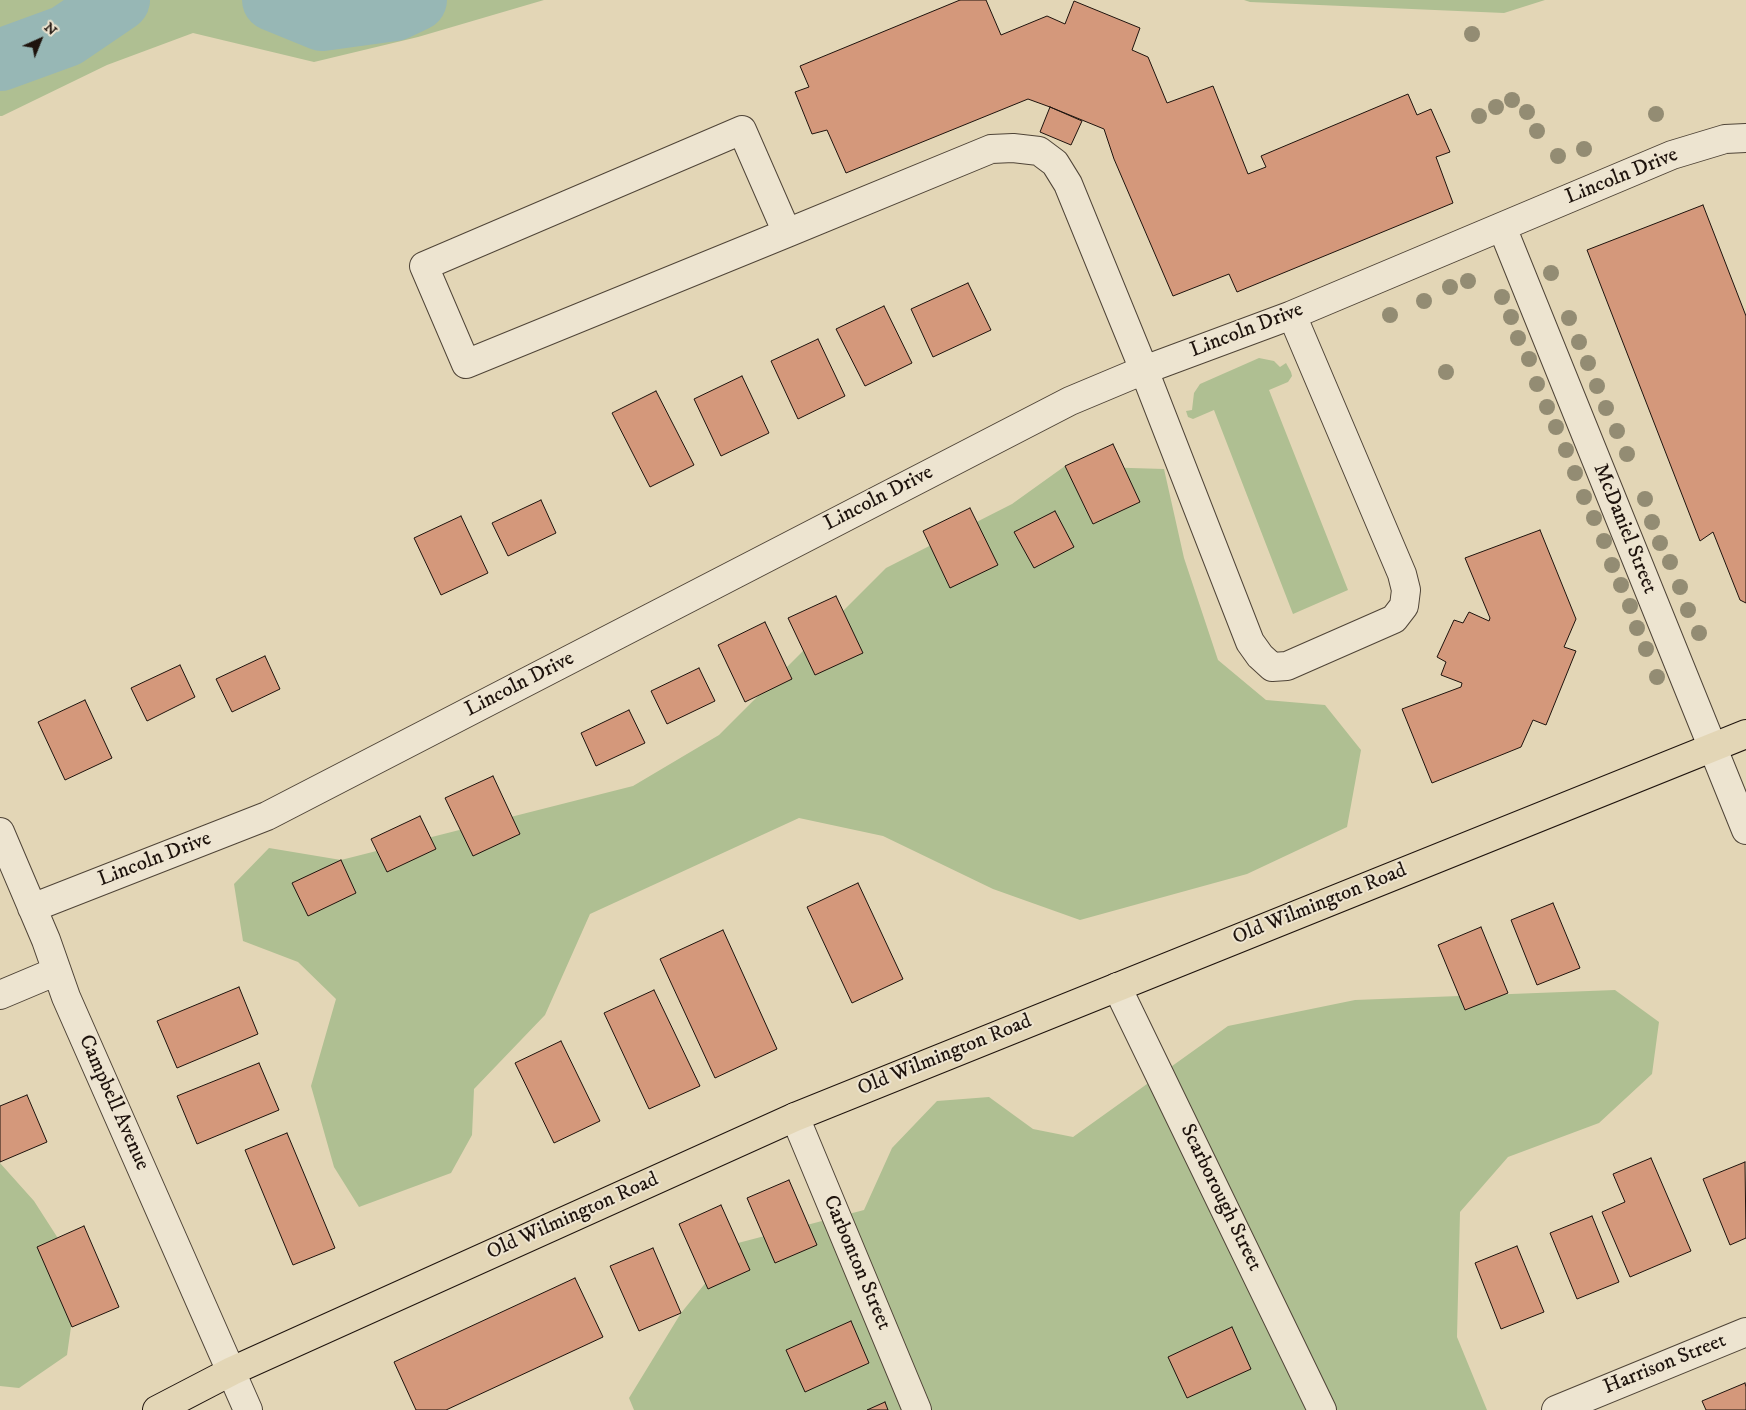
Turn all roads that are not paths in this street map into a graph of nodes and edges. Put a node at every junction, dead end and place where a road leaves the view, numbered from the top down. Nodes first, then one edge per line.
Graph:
1 (1746, 138) edge
2 (1502, 228) junction
3 (787, 233) junction
4 (1292, 315) junction
5 (1144, 370) junction
6 (1746, 734) edge
7 (1712, 748) junction
8 (1746, 830) edge
9 (0, 832) edge
10 (32, 908) junction
11 (57, 971) junction
12 (1117, 987) junction
13 (0, 995) edge
14 (795, 1117) junction
15 (1746, 1332) edge
16 (232, 1371) junction
17 (157, 1410) edge
18 (248, 1410) edge
19 (917, 1410) edge
20 (1322, 1410) edge
21 (1556, 1410) edge

1 - 2 street, Lincoln Drive
2 - 4 street, Lincoln Drive
2 - 7 street, McDaniel Street
3 - 3 street
3 - 5 street
4 - 5 street, Lincoln Drive
4 - 5 street
5 - 10 street, Lincoln Drive
6 - 7 main road, Old Wilmington Road
7 - 8 street, McDaniel Street
7 - 12 main road, Old Wilmington Road
9 - 10 street, Campbell Avenue
10 - 11 street, Campbell Avenue
11 - 13 street
11 - 16 street, Campbell Avenue
12 - 14 main road, Old Wilmington Road
12 - 20 street, Scarborough Street
14 - 16 main road, Old Wilmington Road
14 - 19 street, Carbonton Street
15 - 21 street, Harrison Street
16 - 17 main road, Old Wilmington Road
16 - 18 street, Campbell Avenue

